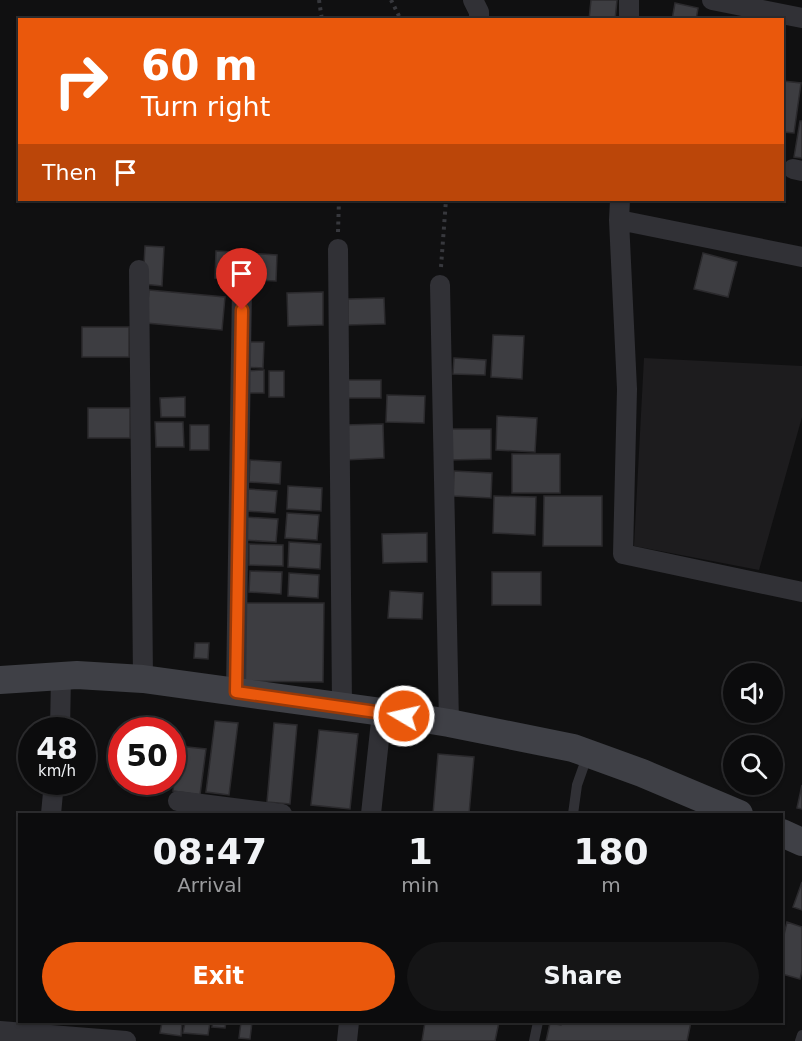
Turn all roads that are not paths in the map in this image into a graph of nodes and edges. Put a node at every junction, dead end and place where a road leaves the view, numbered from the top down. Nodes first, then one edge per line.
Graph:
1 (473, 0) edge
2 (629, 0) edge
3 (712, 0) edge
4 (479, 18) edge
5 (628, 18) edge
6 (802, 18) edge
7 (620, 201) edge
8 (620, 220) junction
9 (338, 249) road end
10 (802, 257) edge
11 (139, 270) dead end
12 (440, 285) road end
13 (242, 287) dead end
14 (802, 592) edge
15 (61, 676) junction
16 (143, 679) junction
17 (0, 680) edge
18 (236, 692) junction
19 (342, 706) junction
20 (382, 712) junction
21 (60, 717) edge
22 (449, 723) junction
23 (588, 753) junction
24 (53, 795) edge
25 (178, 801) dead end
26 (51, 813) edge
27 (274, 813) edge
28 (371, 813) edge
29 (573, 813) edge
30 (737, 813) edge
31 (783, 833) edge
32 (802, 842) edge
33 (349, 1023) edge
34 (538, 1023) edge
35 (0, 1031) edge
36 (29, 1032) edge
37 (802, 1035) edge
38 (126, 1041) edge
39 (347, 1041) edge
40 (534, 1041) edge
41 (800, 1041) edge

1 - 4 street
2 - 5 street
3 - 6 street
7 - 8 street
8 - 10 street
8 - 14 street
9 - 19 street
11 - 16 street
12 - 22 street
13 - 18 street
15 - 16 main road
15 - 17 main road
15 - 21 street
16 - 18 main road
18 - 19 main road
19 - 20 main road
20 - 22 main road
20 - 28 street
22 - 23 main road
23 - 29 lane
23 - 30 main road
24 - 26 street
25 - 27 street
31 - 32 main road
33 - 39 street
34 - 40 lane
35 - 36 street
36 - 38 street
37 - 41 lane

